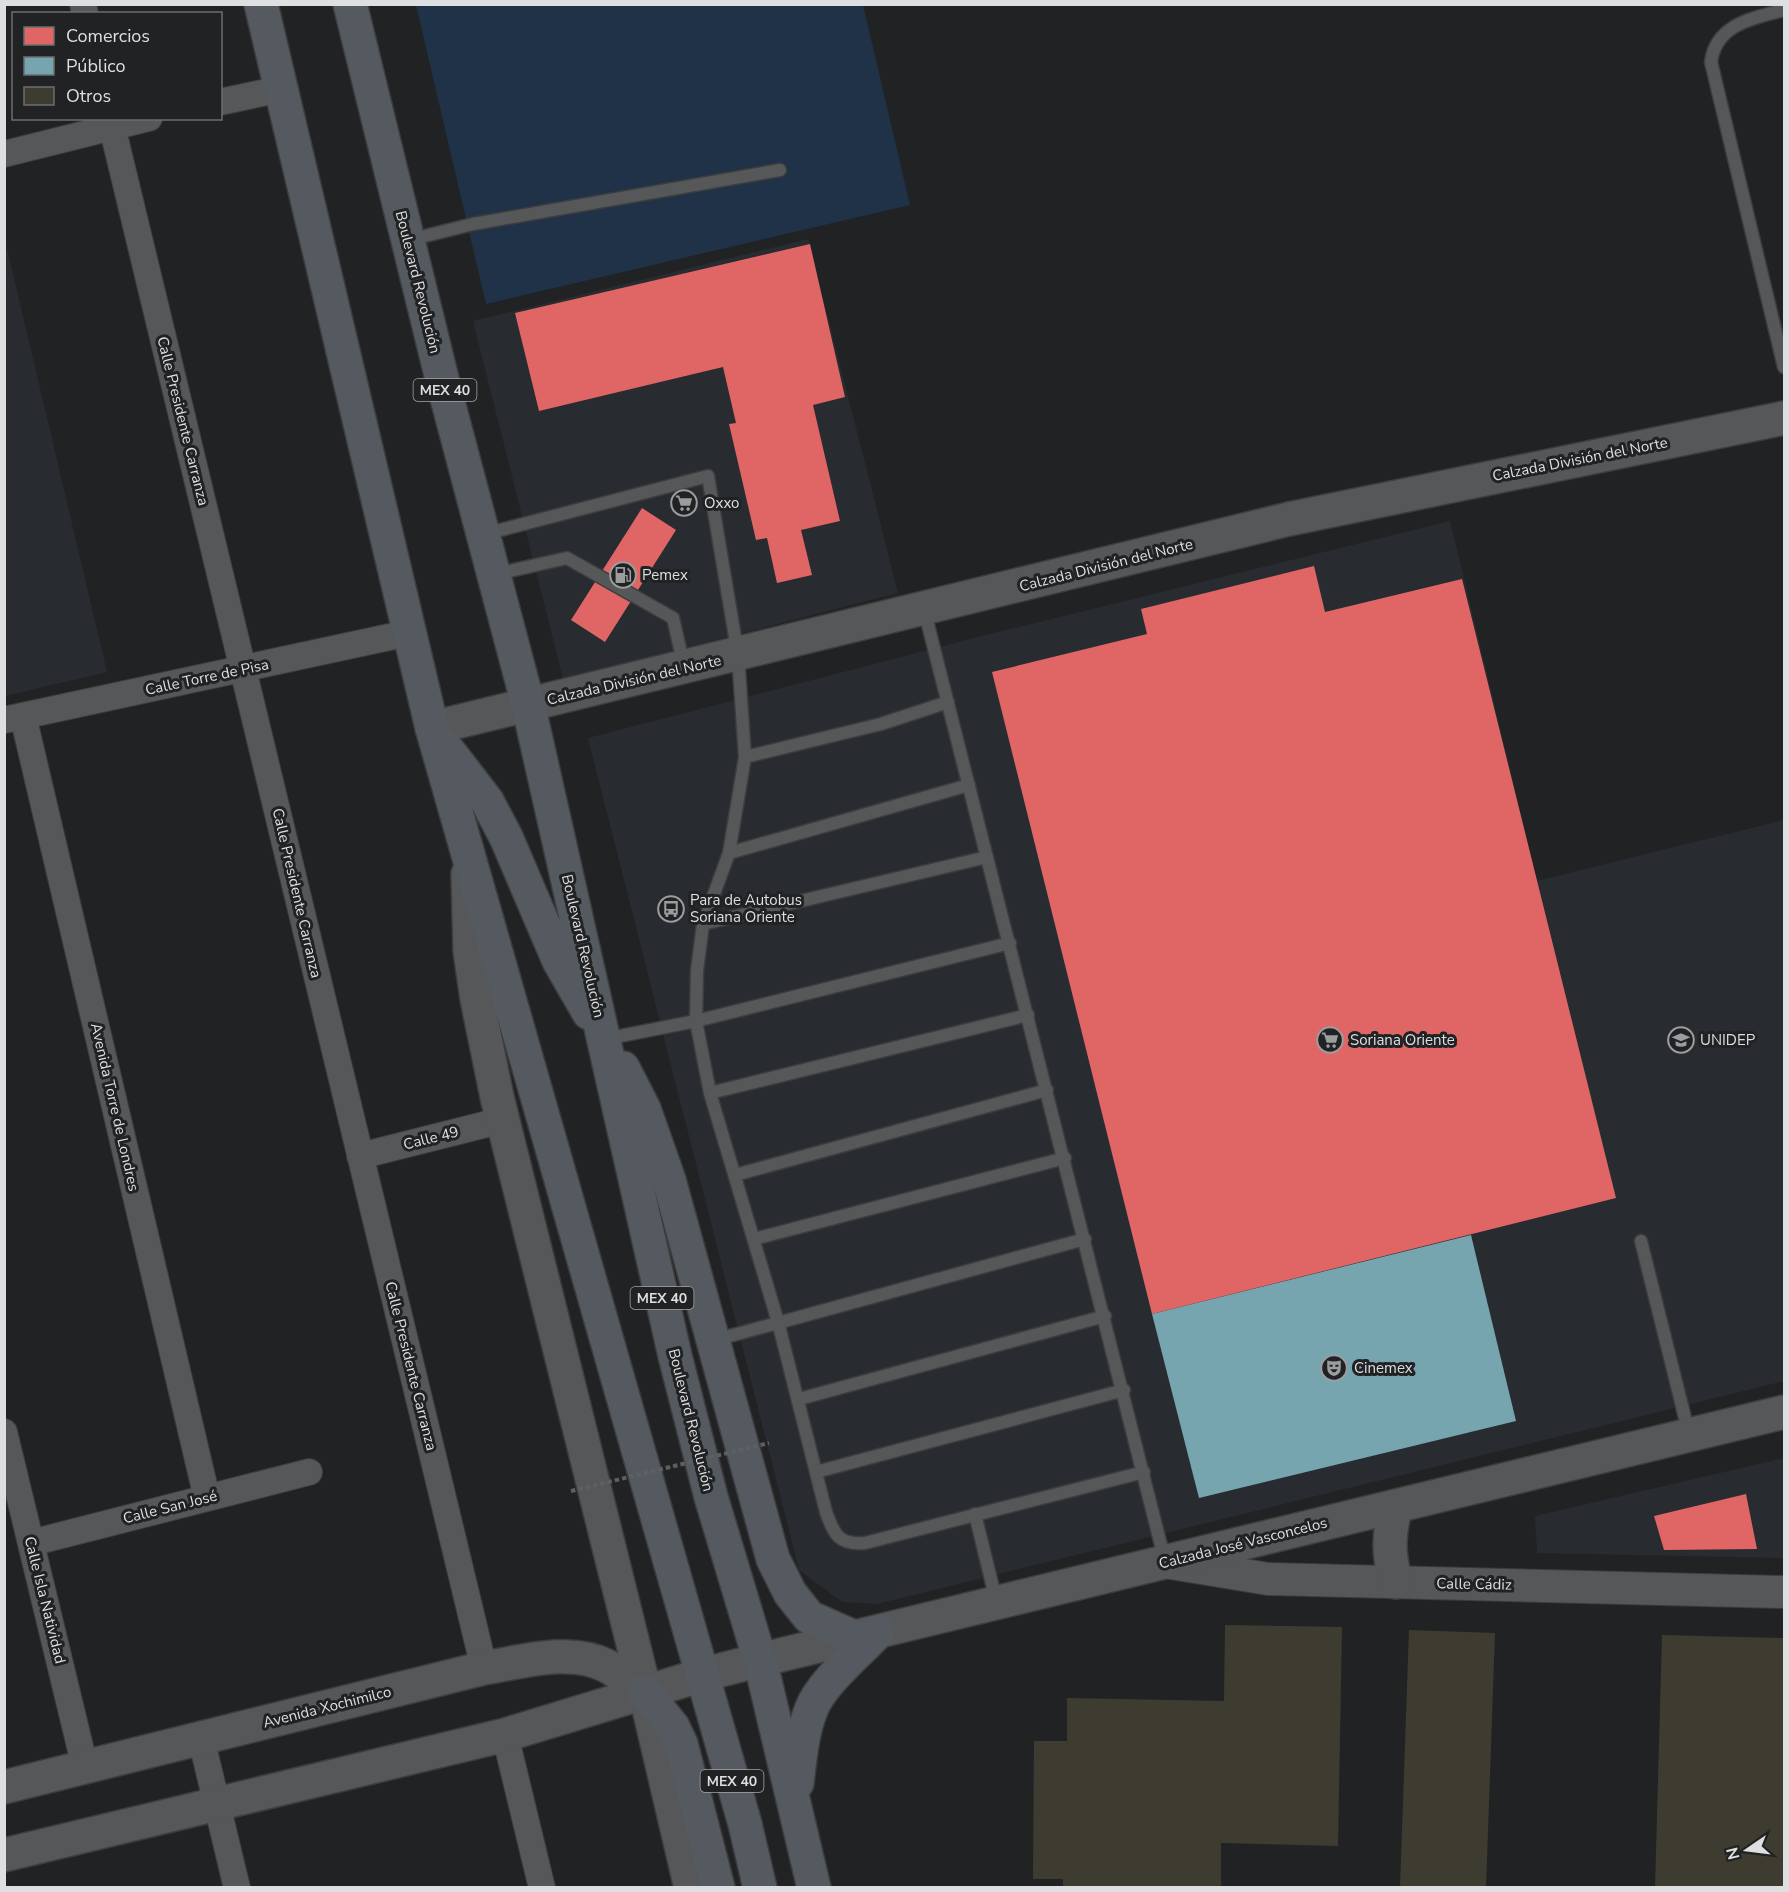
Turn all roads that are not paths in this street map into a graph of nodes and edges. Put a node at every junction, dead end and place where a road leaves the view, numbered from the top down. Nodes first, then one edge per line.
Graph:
1 (261, 4) edge
2 (350, 4) edge
3 (1785, 10) edge
4 (281, 88) junction
5 (222, 102) edge
6 (134, 120) edge
7 (111, 123) edge
8 (4, 154) edge
9 (780, 170) dead end
10 (408, 241) junction
11 (1785, 367) edge
12 (1785, 418) edge
13 (483, 534) junction
14 (494, 574) junction
15 (924, 609) junction
16 (408, 633) junction
17 (738, 655) junction
18 (684, 667) junction
19 (243, 670) junction
20 (948, 702) junction
21 (528, 704) junction
22 (14, 718) edge
23 (432, 728) junction
24 (745, 757) junction
25 (969, 785) junction
26 (467, 850) junction
27 (729, 853) junction
28 (987, 856) junction
29 (703, 924) junction
30 (1010, 943) junction
31 (1028, 1015) junction
32 (696, 1021) junction
33 (605, 1039) junction
34 (1047, 1090) junction
35 (710, 1093) junction
36 (503, 1120) junction
37 (360, 1156) junction
38 (1065, 1158) junction
39 (735, 1175) junction
40 (754, 1239) junction
41 (1085, 1239) junction
42 (1641, 1241) dead end
43 (1105, 1316) junction
44 (778, 1322) junction
45 (714, 1340) junction
46 (1124, 1390) junction
47 (799, 1400) junction
48 (1785, 1412) edge
49 (4, 1432) edge
50 (1689, 1435) junction
51 (309, 1472) dead end
52 (816, 1472) junction
53 (1144, 1472) junction
54 (207, 1498) junction
55 (1396, 1507) junction
56 (975, 1514) junction
57 (31, 1543) junction
58 (1165, 1562) junction
59 (1396, 1582) junction
60 (1785, 1592) edge
61 (997, 1603) junction
62 (866, 1635) junction
63 (760, 1660) junction
64 (484, 1668) junction
65 (702, 1675) junction
66 (645, 1692) junction
67 (505, 1735) junction
68 (201, 1738) junction
69 (85, 1767) junction
70 (4, 1787) edge
71 (216, 1804) junction
72 (795, 1806) junction
73 (4, 1855) edge
74 (237, 1887) edge
75 (542, 1887) edge
76 (691, 1887) edge
77 (718, 1887) edge
78 (760, 1887) edge
79 (814, 1887) edge

1 - 4 main road, MEX 40
2 - 10 main road, Boulevard Revolución / MEX 40
3 - 11 lane
4 - 5 street
4 - 16 main road, MEX 40
6 - 7 street
7 - 8 street
7 - 19 street, Calle Presidente Carranza
9 - 10 lane
10 - 13 main road, Boulevard Revolución / MEX 40
12 - 15 main road, Calzada División del Norte
13 - 14 main road, Boulevard Revolución / MEX 40
13 - 17 lane
14 - 18 lane
14 - 21 main road, Boulevard Revolución / MEX 40
15 - 17 main road, Calzada División del Norte
15 - 20 lane
16 - 19 street, Calle Torre de Pisa
16 - 23 main road, MEX 40
17 - 18 main road, Calzada División del Norte
17 - 24 lane
18 - 21 main road, Calzada División del Norte
19 - 22 street, Calle Torre de Pisa
19 - 37 street, Calle Presidente Carranza
20 - 24 lane
20 - 25 lane
21 - 23 main road, Calzada División del Norte
21 - 33 main road, Boulevard Revolución / MEX 40
22 - 54 street, Avenida Torre de Londres
23 - 26 main road, MEX 40
23 - 33 main road
24 - 27 lane
25 - 27 lane
25 - 28 lane
26 - 36 main road
26 - 65 main road, MEX 40
27 - 29 lane
28 - 29 lane
28 - 30 lane
29 - 32 lane
30 - 31 lane
30 - 32 lane
31 - 34 lane
31 - 35 lane
32 - 33 lane
32 - 35 lane
33 - 45 main road
33 - 63 main road, Boulevard Revolución / MEX 40
34 - 38 lane
34 - 39 lane
35 - 39 lane
36 - 37 street, Calle 49
36 - 66 main road
37 - 64 street, Calle Presidente Carranza
38 - 40 lane
38 - 41 lane
39 - 40 lane
40 - 44 lane
41 - 43 lane
41 - 44 lane
42 - 50 lane
43 - 46 lane
43 - 47 lane
44 - 45 lane
44 - 47 lane
45 - 62 main road
46 - 52 lane
46 - 53 lane
47 - 52 lane
48 - 50 main road, Calzada José Vasconcelos
49 - 57 street, Calle Isla Natividad
50 - 55 main road, Calzada José Vasconcelos
51 - 54 street, Calle San José
52 - 56 lane
53 - 56 lane
53 - 58 lane
54 - 57 street, Calle San José
55 - 58 main road, Calzada José Vasconcelos
55 - 59 main road
56 - 61 lane
57 - 69 street, Calle Isla Natividad
58 - 59 street, Calle Cádiz
58 - 61 main road, Calzada José Vasconcelos
59 - 60 street, Calle Cádiz
61 - 62 main road, Calzada José Vasconcelos
62 - 63 main road, Calzada José Vasconcelos
62 - 72 main road
63 - 65 main road, Calzada José Vasconcelos
63 - 72 main road, Boulevard Revolución / MEX 40
64 - 66 main road, Avenida Xochimilco
64 - 68 main road, Avenida Xochimilco
65 - 66 main road
65 - 78 main road, MEX 40
66 - 67 main road
66 - 76 main road
66 - 77 main road
67 - 71 main road
67 - 75 street
68 - 69 main road, Avenida Xochimilco
68 - 71 street
69 - 70 main road, Avenida Xochimilco
71 - 73 main road
71 - 74 street
72 - 79 main road, Boulevard Revolución / MEX 40

